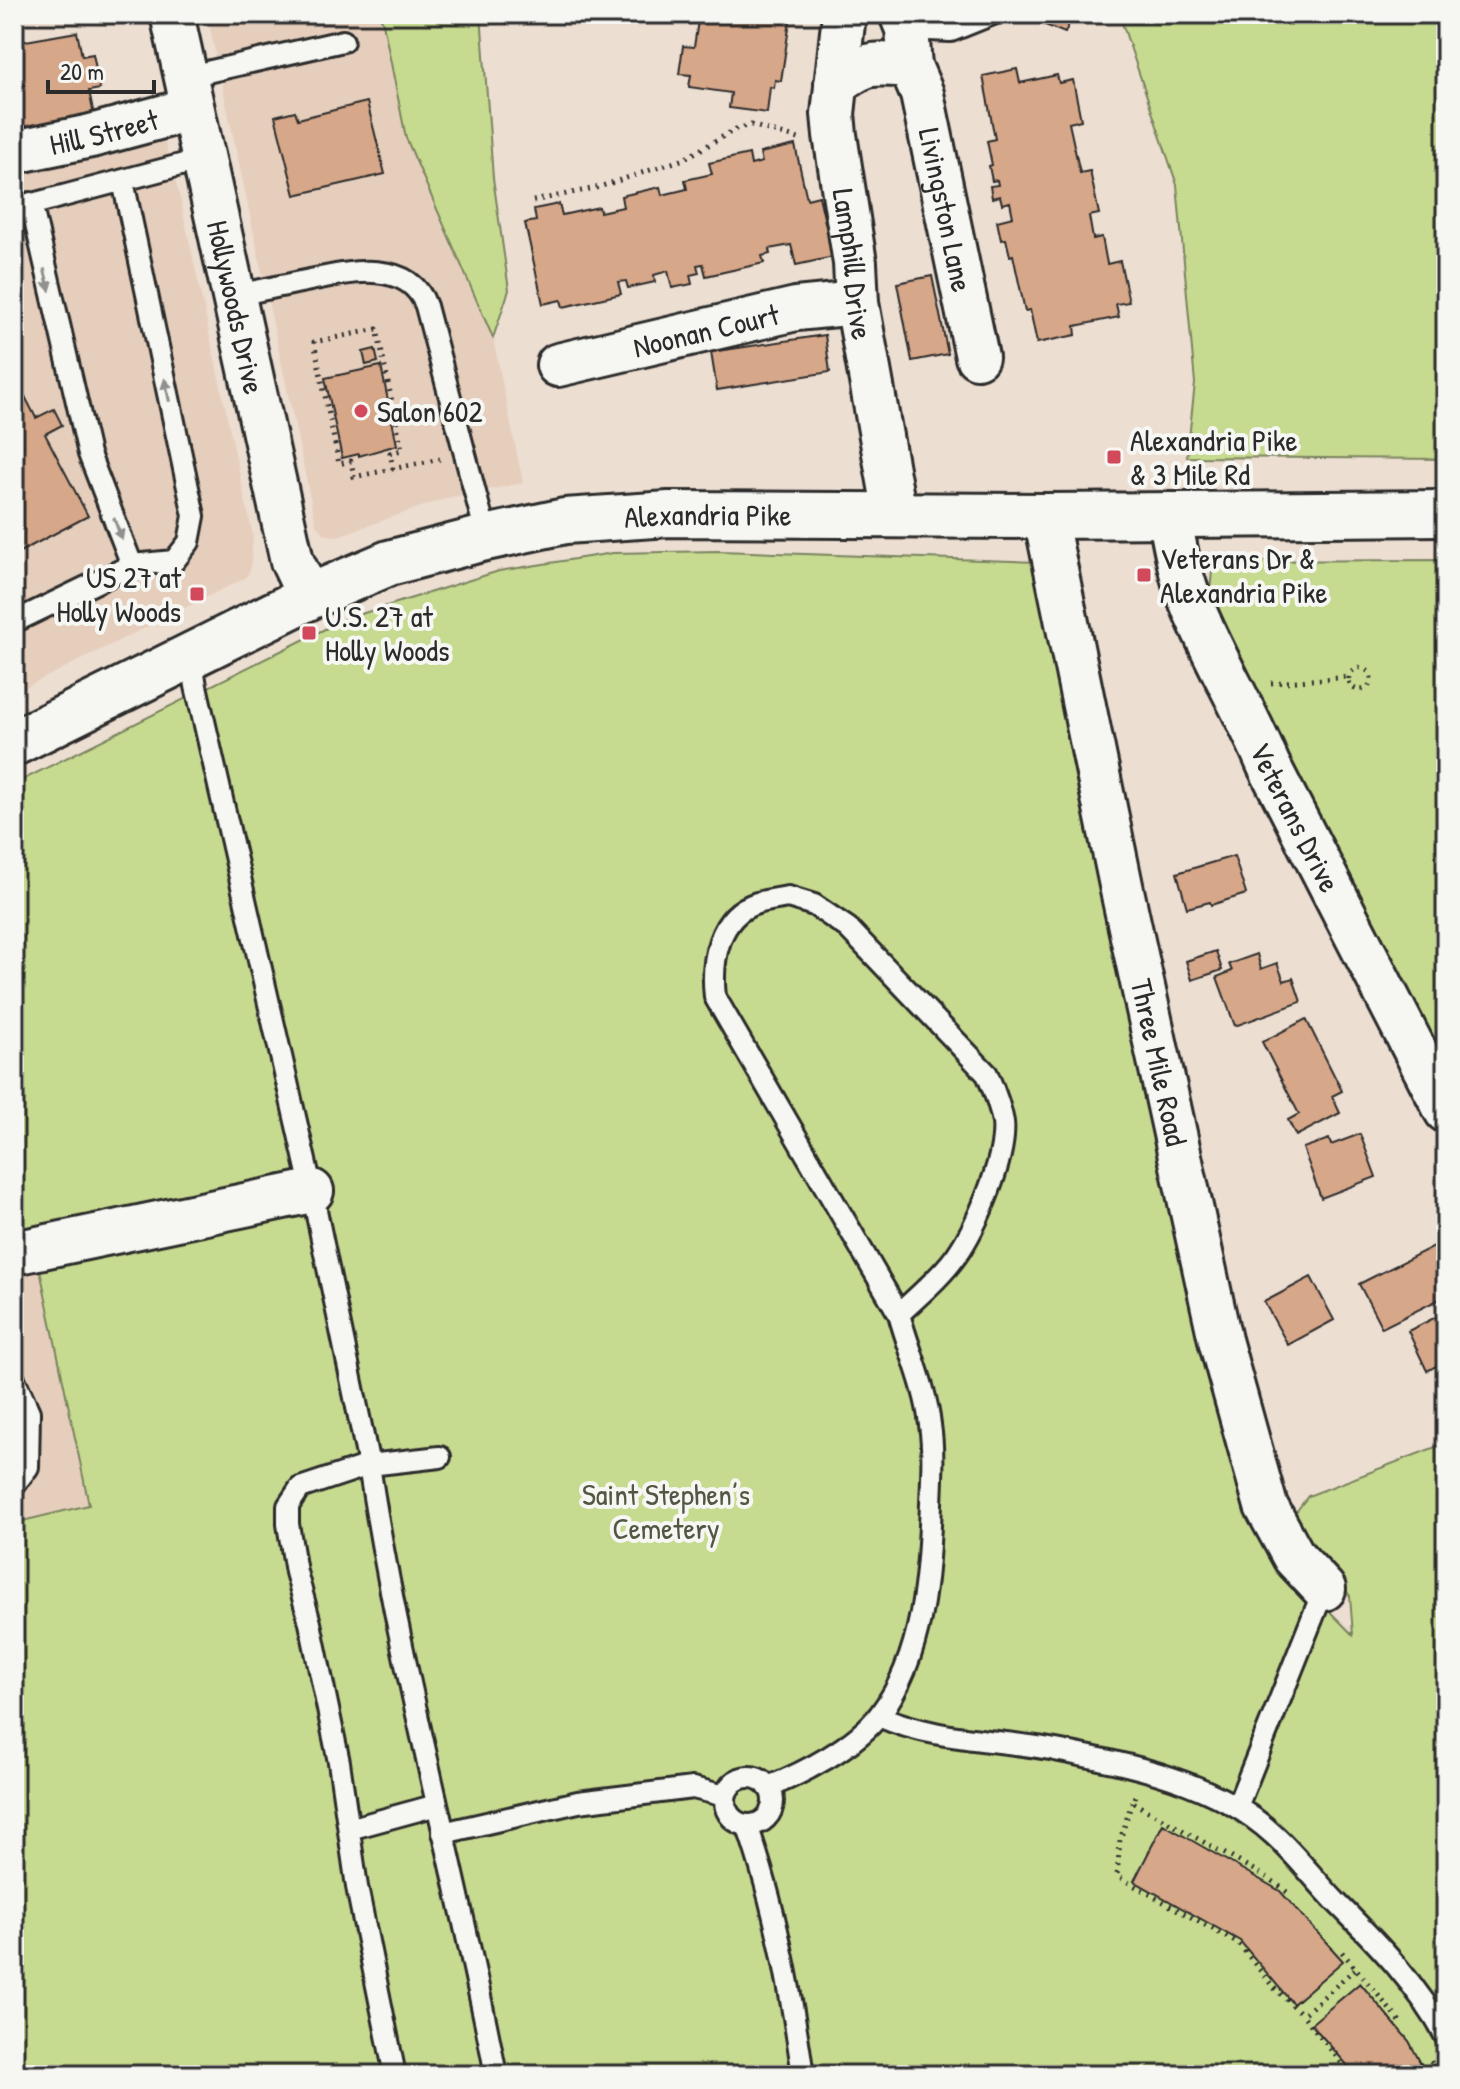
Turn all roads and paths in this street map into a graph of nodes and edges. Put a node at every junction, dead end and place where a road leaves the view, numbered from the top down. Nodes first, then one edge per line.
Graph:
1 (172, 14) edge
2 (844, 14) edge
3 (993, 14) edge
4 (906, 36) edge
5 (343, 41) dead end
6 (836, 84) junction
7 (189, 93) junction
8 (803, 141) dead end
9 (14, 152) edge
10 (203, 159) junction
11 (123, 181) junction
12 (533, 201) dead end
13 (22, 206) edge
14 (233, 296) junction
15 (857, 303) junction
16 (977, 357) dead end
17 (558, 365) dead end
18 (465, 454) junction
19 (393, 469) junction
20 (1446, 513) edge
21 (895, 514) junction
22 (1169, 514) junction
23 (1045, 516) junction
24 (487, 538) junction
25 (132, 565) junction
26 (309, 597) junction
27 (14, 622) edge
28 (191, 655) junction
29 (1350, 677) junction
30 (1232, 685) junction
31 (14, 743) edge
32 (1446, 1111) edge
33 (312, 1191) junction
34 (14, 1253) edge
35 (899, 1314) junction
36 (14, 1379) edge
37 (440, 1457) dead end
38 (369, 1465) junction
39 (14, 1485) edge
40 (1324, 1589) joint
41 (879, 1716) junction
42 (1148, 1771) junction
43 (768, 1787) junction
44 (725, 1796) junction
45 (1132, 1802) junction
46 (437, 1805) junction
47 (1237, 1807) junction
48 (747, 1825) junction
49 (349, 1829) junction
50 (443, 1833) junction
51 (1290, 1895) dead end
52 (1337, 1946) dead end
53 (1356, 1968) junction
54 (1303, 2015) junction
55 (1404, 2026) dead end
56 (1446, 2037) edge
57 (1430, 2058) dead end
58 (395, 2075) edge
59 (496, 2075) edge
60 (803, 2075) edge
61 (1351, 2075) edge
62 (1436, 2075) edge

1 - 7 street, Hollywoods Drive
2 - 6 street, Lamphill Drive
3 - 4 lane
4 - 6 street
4 - 16 street, Livingston Lane
5 - 7 lane
6 - 15 street, Lamphill Drive
7 - 9 street, Hill Street
7 - 10 street, Hollywoods Drive
8 - 12 path
10 - 11 lane
10 - 14 street, Hollywoods Drive
11 - 13 lane
25 -> 11 lane
13 -> 25 lane
14 - 18 lane
14 - 26 street, Hollywoods Drive
15 - 17 street, Noonan Court
15 - 21 street, Lamphill Drive
18 - 19 path
18 - 24 lane
19 - 19 path
20 - 22 main road, Alexandria Pike
21 - 23 main road, Alexandria Pike
21 - 24 main road, Alexandria Pike
22 - 23 main road, Alexandria Pike
22 - 30 street, Veterans Drive
23 - 40 street, Three Mile Road
24 - 26 main road, Alexandria Pike
25 - 27 lane
26 - 28 main road, Alexandria Pike
28 - 31 main road, Alexandria Pike
28 - 33 lane
29 - 29 path
29 - 30 path
30 - 32 street, Veterans Drive
33 - 34 street
33 - 38 lane
35 - 35 lane
35 - 41 lane
36 - 39 lane
37 - 38 lane
38 - 46 lane
38 - 49 lane
40 - 47 lane
41 - 42 lane
41 - 43 lane
42 - 45 path
42 - 47 lane
43 - 44 lane
43 - 48 lane
44 - 48 lane
44 - 50 lane
45 - 51 path
45 - 54 path
46 - 49 lane
46 - 50 lane
47 - 56 lane
48 - 60 lane
49 - 58 lane
50 - 59 lane
52 - 53 path
53 - 54 path
53 - 55 path
54 - 61 path
57 - 62 path

